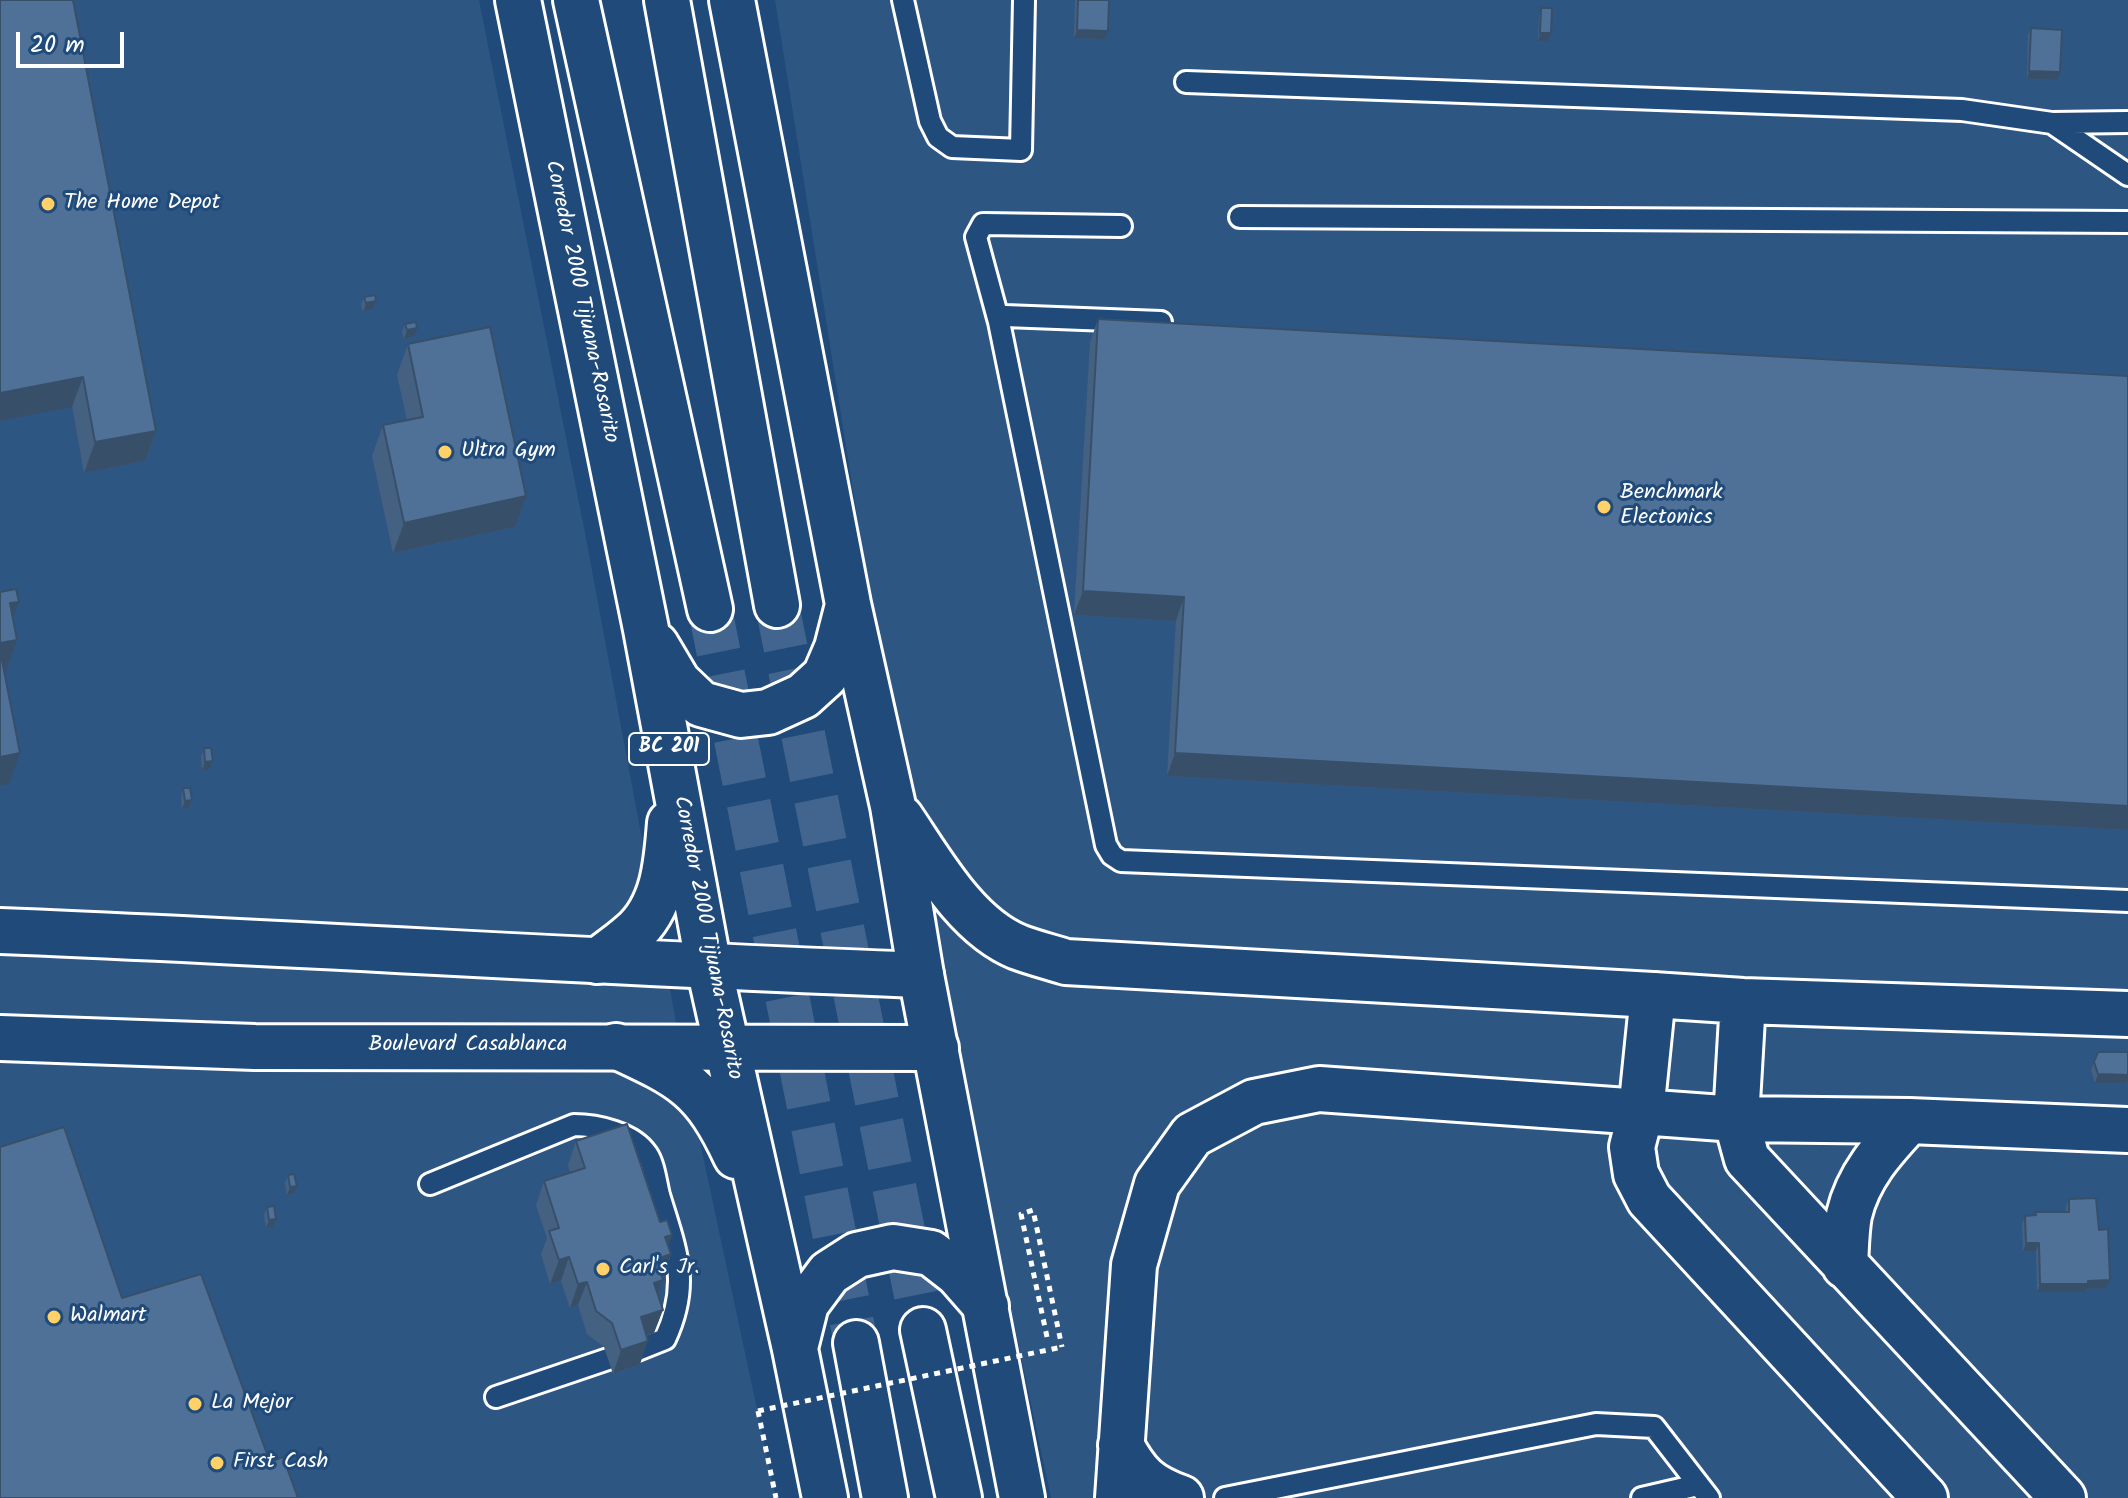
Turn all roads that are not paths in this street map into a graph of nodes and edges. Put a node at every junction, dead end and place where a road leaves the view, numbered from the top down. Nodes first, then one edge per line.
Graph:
1 (518, 0) edge
2 (576, 0) edge
3 (667, 0) edge
4 (732, 0) edge
5 (903, 0) edge
6 (1024, 0) edge
7 (1186, 82) dead end
8 (2128, 122) edge
9 (2052, 123) junction
10 (2128, 175) edge
11 (1240, 217) dead end
12 (2128, 222) edge
13 (1121, 226) dead end
14 (999, 322) junction
15 (1161, 322) edge
16 (848, 604) junction
17 (777, 605) tunnel mouth
18 (710, 609) tunnel mouth
19 (646, 629) junction
20 (673, 769) junction
21 (893, 806) junction
22 (2128, 901) edge
23 (0, 931) edge
24 (597, 961) junction
25 (709, 967) junction
26 (921, 975) junction
27 (1653, 995) junction
28 (1743, 1001) junction
29 (2128, 1014) edge
30 (0, 1038) edge
31 (616, 1046) junction
32 (727, 1047) junction
33 (936, 1048) junction
34 (1641, 1112) junction
35 (1736, 1119) junction
36 (1909, 1121) junction
37 (2128, 1130) edge
38 (430, 1184) dead end
39 (764, 1215) junction
40 (1845, 1266) junction
41 (986, 1306) junction
42 (923, 1330) tunnel mouth
43 (856, 1343) tunnel mouth
44 (795, 1349) junction
45 (635, 1351) edge
46 (608, 1359) dead end
47 (496, 1397) dead end
48 (1121, 1445) junction
49 (1704, 1491) edge
50 (825, 1498) edge
51 (885, 1498) edge
52 (959, 1498) edge
53 (1022, 1498) edge
54 (1118, 1498) edge
55 (1181, 1498) edge
56 (1225, 1498) edge
57 (1642, 1498) edge
58 (1925, 1498) edge
59 (2063, 1498) edge

1 - 19 main road, Corredor 2000 Tijuana-Rosarito / BC 201
2 - 18 main road
3 - 17 main road
4 - 16 main road
5 - 6 lane
7 - 9 lane
8 - 9 lane
9 - 10 lane
11 - 12 lane
13 - 14 lane
14 - 15 lane
14 - 22 lane
16 - 19 main road
16 - 21 main road
19 - 20 main road, Corredor 2000 Tijuana-Rosarito / BC 201
20 - 24 main road
20 - 25 main road, Corredor 2000 Tijuana-Rosarito / BC 201
21 - 26 main road
21 - 27 main road
23 - 24 main road
24 - 25 main road
25 - 26 main road
25 - 32 main road, Corredor 2000 Tijuana-Rosarito / BC 201
26 - 33 main road
27 - 28 main road
27 - 34 main road
28 - 29 main road
28 - 35 main road
30 - 31 main road, Boulevard Casablanca
31 - 32 main road, Boulevard Casablanca
31 - 39 main road
32 - 33 main road, Boulevard Casablanca
32 - 39 main road, Corredor 2000 Tijuana-Rosarito / BC 201
33 - 41 main road
34 - 35 main road
34 - 48 main road
34 - 58 main road
35 - 36 main road
35 - 40 main road
36 - 37 main road
36 - 40 main road
38 - 45 lane
39 - 44 main road, Corredor 2000 Tijuana-Rosarito / BC 201
40 - 59 main road
41 - 44 main road
41 - 53 main road
42 - 52 main road
43 - 51 main road
44 - 50 main road, Corredor 2000 Tijuana-Rosarito / BC 201
46 - 47 lane
48 - 54 main road
48 - 55 main road
49 - 56 lane
49 - 57 lane

